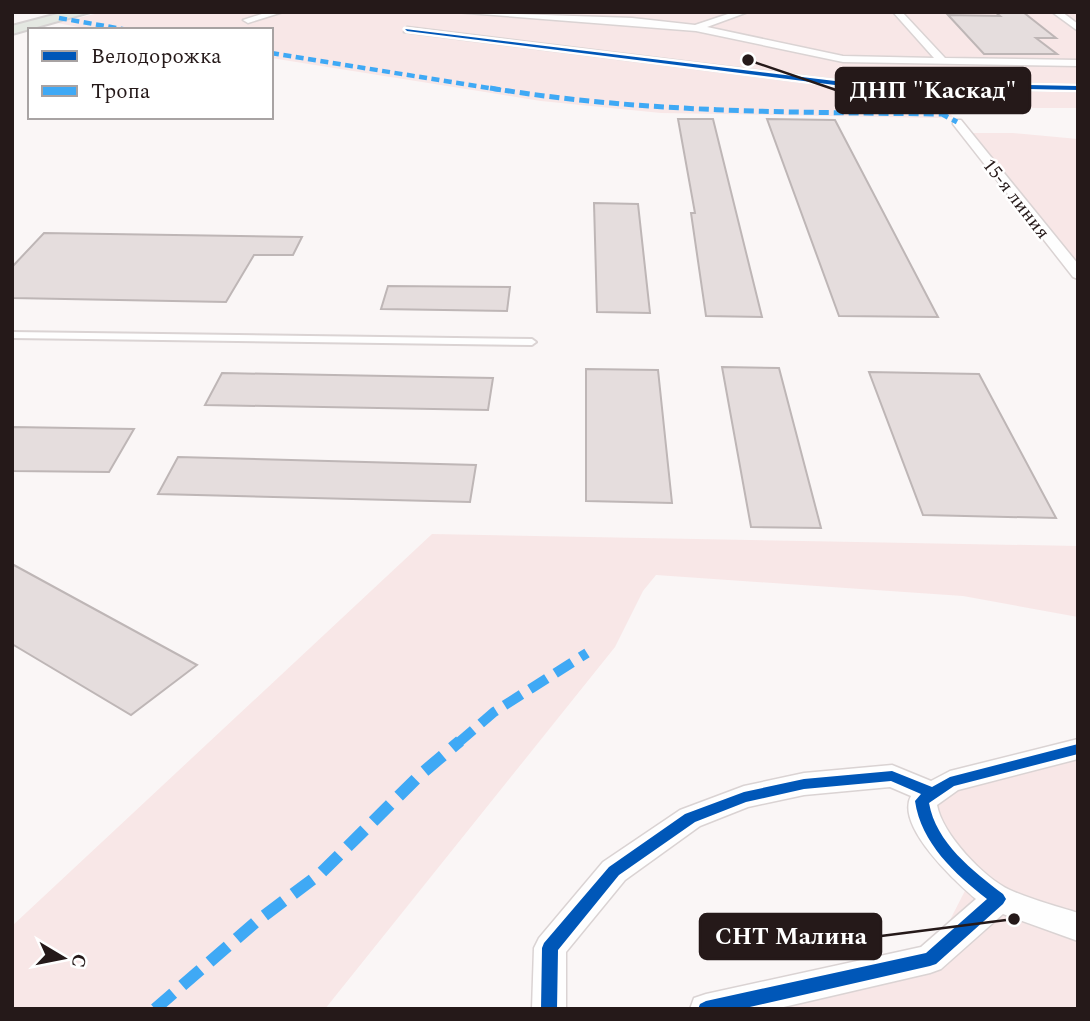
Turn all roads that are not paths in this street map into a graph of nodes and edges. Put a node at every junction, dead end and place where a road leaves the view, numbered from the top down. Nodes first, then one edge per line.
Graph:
1 (83, 12) edge
2 (279, 12) edge
3 (744, 12) edge
4 (897, 12) edge
5 (1056, 12) edge
6 (480, 13) edge
7 (457, 14) edge
8 (248, 20) dead end
9 (429, 23) dead end
10 (1078, 28) edge
11 (696, 29) junction
12 (12, 30) edge
13 (407, 30) junction
14 (395, 34) dead end
15 (943, 61) junction
16 (1078, 63) edge
17 (1078, 88) edge
18 (957, 122) dead end
19 (1078, 274) edge
20 (12, 335) edge
21 (532, 342) dead end
22 (1078, 749) edge
23 (932, 793) junction
24 (998, 899) junction
25 (1078, 928) edge
26 (549, 1009) edge
27 (706, 1009) edge

1 - 12 main road
2 - 8 street
3 - 11 street
4 - 15 street
5 - 10 street
6 - 7 street
6 - 11 street
9 - 13 street
11 - 15 street
13 - 14 street
13 - 17 street
15 - 16 street
18 - 19 street, 15-я линия
20 - 21 lane
22 - 23 street
23 - 24 street
23 - 26 street
24 - 25 street
24 - 27 street

